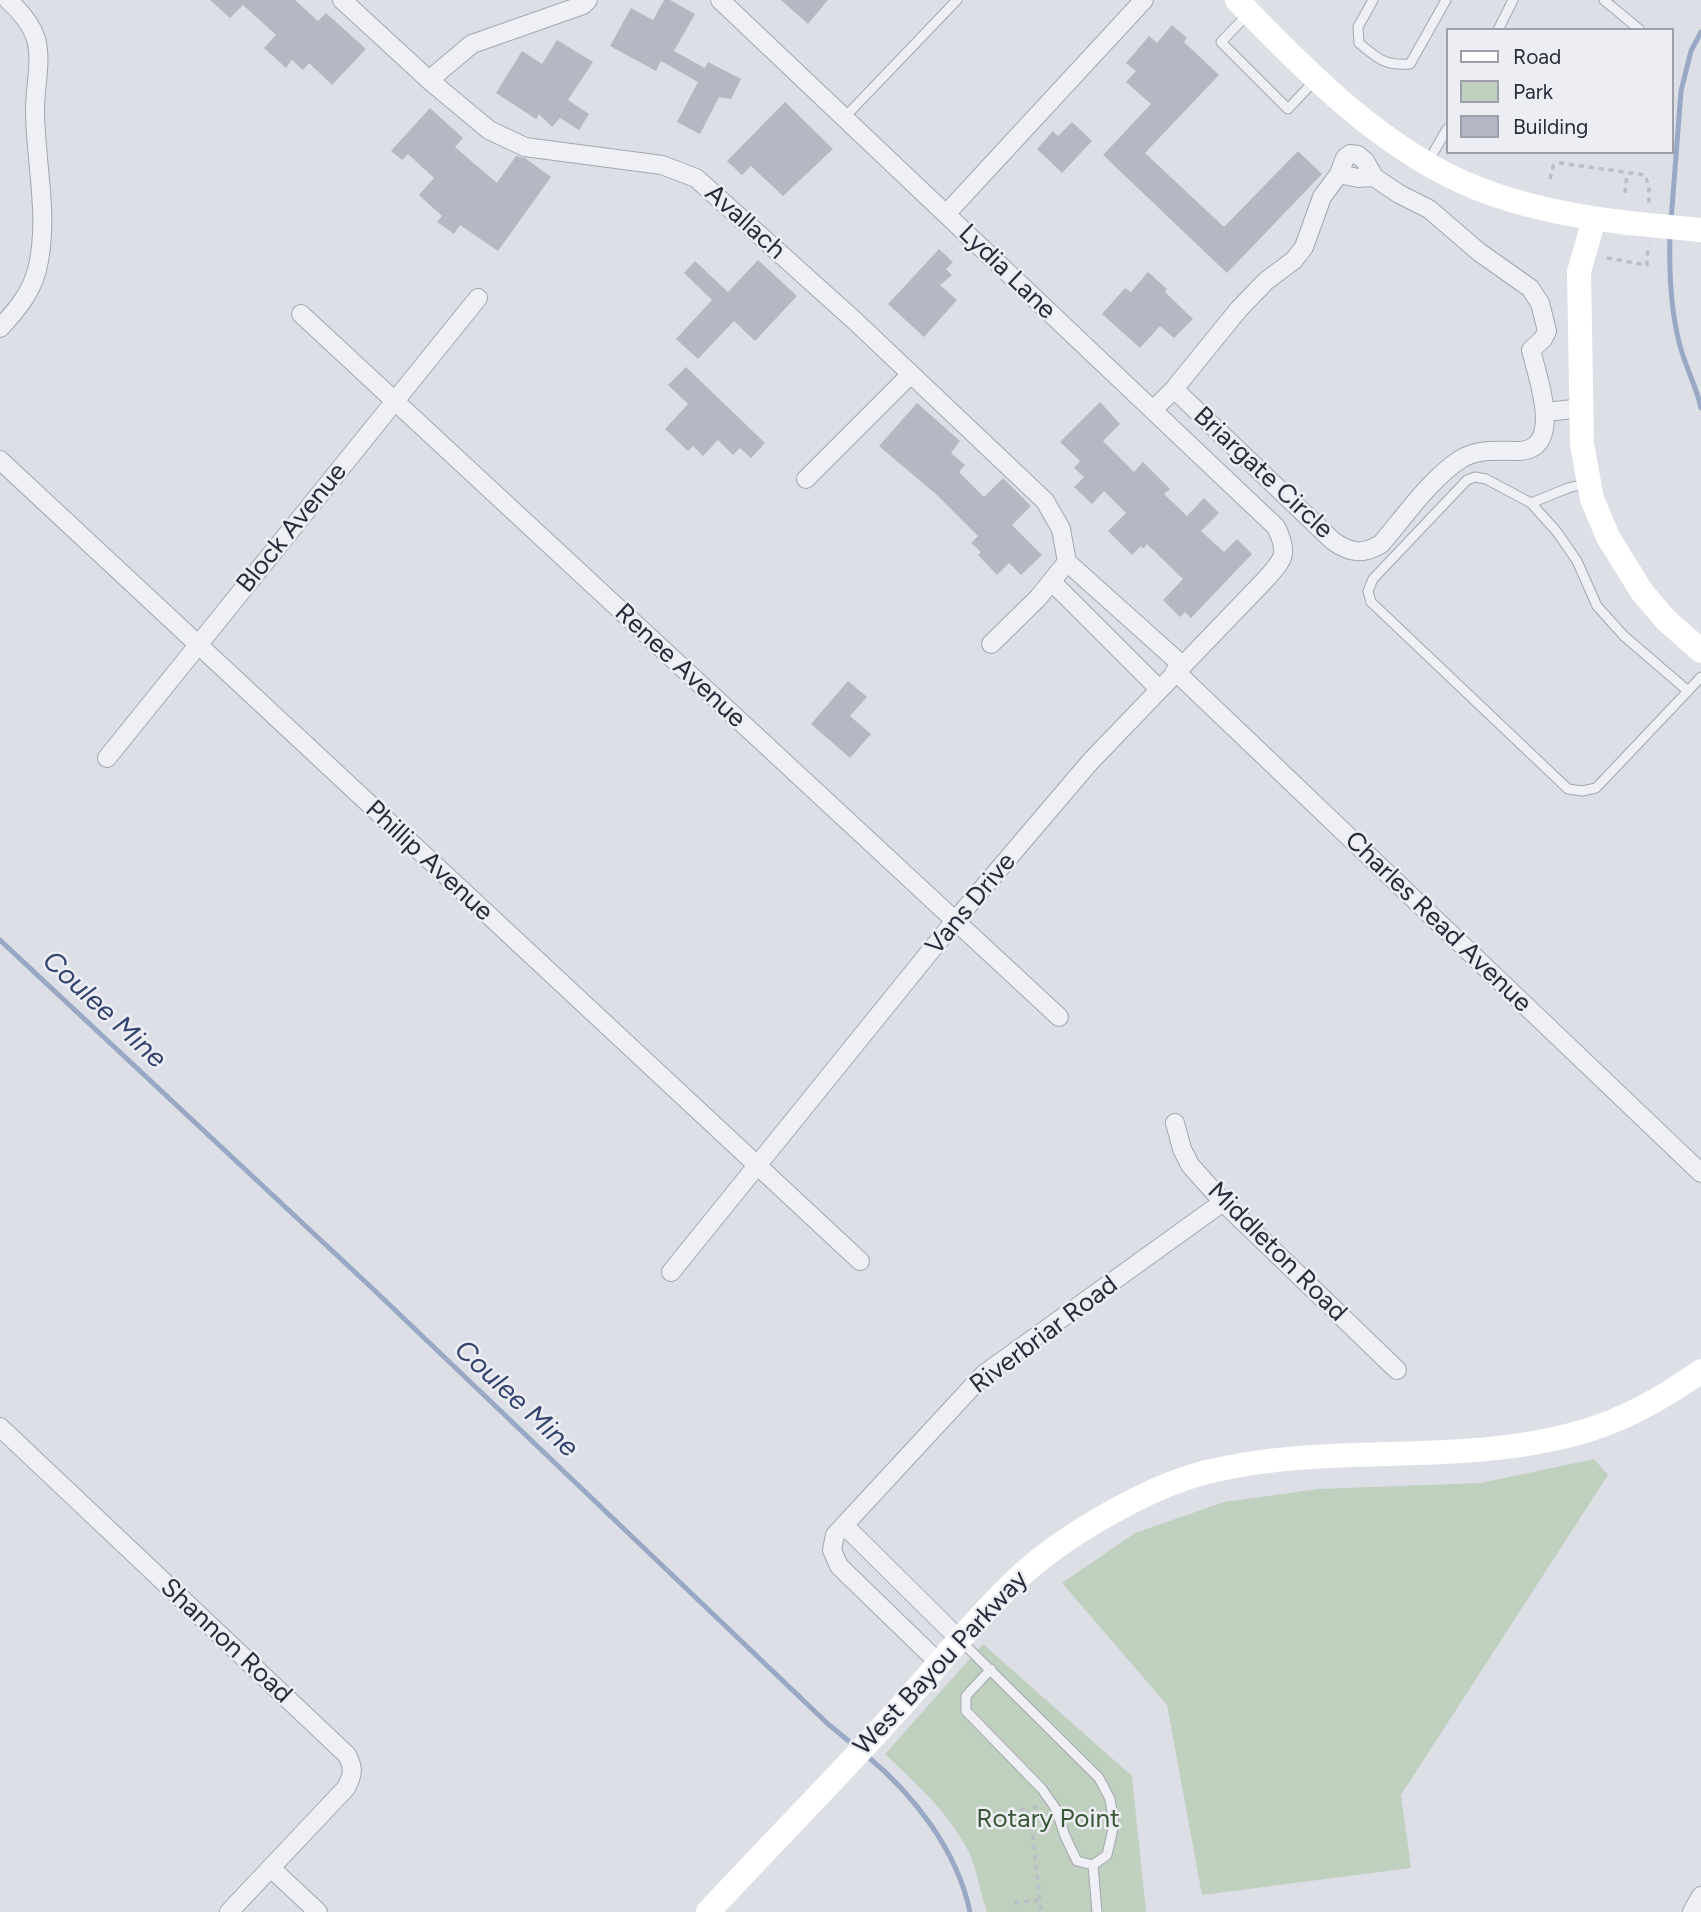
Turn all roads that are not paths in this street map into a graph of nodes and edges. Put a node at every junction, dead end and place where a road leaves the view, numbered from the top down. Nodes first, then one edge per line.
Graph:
1 (8, 0) edge
2 (342, 0) edge
3 (560, 0) edge
4 (588, 0) edge
5 (720, 0) edge
6 (957, 0) edge
7 (1144, 0) edge
8 (1373, 0) edge
9 (1446, 0) edge
10 (1513, 0) edge
11 (1604, 0) edge
12 (1243, 6) edge
13 (544, 19) junction
14 (1499, 28) edge
15 (1638, 28) edge
16 (1317, 78) junction
17 (429, 80) junction
18 (844, 118) junction
19 (1446, 131) edge
20 (1427, 163) junction
21 (946, 214) junction
22 (1594, 219) junction
23 (1701, 230) edge
24 (478, 298) dead end
25 (301, 314) dead end
26 (0, 328) edge
27 (911, 374) junction
28 (1174, 389) junction
29 (396, 400) junction
30 (1581, 408) junction
31 (1153, 410) junction
32 (1546, 412) junction
33 (0, 460) edge
34 (806, 479) dead end
35 (1588, 483) junction
36 (1531, 503) junction
37 (1285, 550) joint
38 (1067, 562) junction
39 (1052, 582) junction
40 (990, 643) dead end
41 (197, 645) junction
42 (1701, 651) edge
43 (1178, 668) junction
44 (1701, 677) edge
45 (1159, 689) junction
46 (1688, 691) junction
47 (107, 758) dead end
48 (954, 922) junction
49 (1059, 1017) dead end
50 (1175, 1123) dead end
51 (758, 1168) junction
52 (1701, 1173) edge
53 (1223, 1202) junction
54 (860, 1261) dead end
55 (671, 1272) dead end
56 (1397, 1370) dead end
57 (1701, 1371) edge
58 (0, 1427) edge
59 (844, 1525) junction
60 (959, 1639) junction
61 (939, 1663) junction
62 (990, 1669) junction
63 (1093, 1865) junction
64 (271, 1868) junction
65 (1701, 1896) edge
66 (229, 1912) edge
67 (318, 1912) edge
68 (708, 1912) edge
69 (1097, 1912) edge
70 (1692, 1912) edge

1 - 26 street
2 - 17 street, Avallach
3 - 13 street
4 - 13 street
5 - 18 street, Lydia Lane
6 - 18 lane
7 - 21 street
8 - 9 lane
10 - 14 lane
11 - 15 lane
12 - 16 street
12 - 16 lane
13 - 17 street
16 - 20 street
17 - 27 street, Avallach
18 - 21 street, Lydia Lane
19 - 20 lane
20 - 22 street
21 - 31 street, Lydia Lane
22 - 23 street, bridge
22 - 30 street
24 - 29 street, Block Avenue
25 - 29 street, Renee Avenue
27 - 34 street
27 - 38 street, Avallach
28 - 31 street, Briargate Circle
28 - 32 street, Briargate Circle
28 - 32 street, Briargate Circle
29 - 41 street, Block Avenue
29 - 48 street, Renee Avenue
30 - 32 street
30 - 35 street
31 - 37 street, Lydia Lane
33 - 41 street, Phillip Avenue
35 - 36 lane
35 - 42 street
36 - 46 lane
36 - 46 lane
37 - 43 street, Vans Drive
38 - 39 street
38 - 43 street
39 - 40 street
39 - 45 street
41 - 47 street, Block Avenue
41 - 51 street, Phillip Avenue
43 - 45 street, Vans Drive
43 - 52 street, Charles Read Avenue
44 - 46 lane
45 - 48 street, Vans Drive
48 - 49 street, Renee Avenue
48 - 51 street, Vans Drive
50 - 53 street, Middleton Road
51 - 54 street, Phillip Avenue
51 - 55 street, Vans Drive
53 - 56 street, Middleton Road
53 - 59 street, Riverbriar Road
57 - 60 street, West Bayou Parkway
58 - 64 street, Shannon Road
59 - 60 street
59 - 61 street, Riverbriar Road
60 - 61 street, West Bayou Parkway
60 - 62 lane
61 - 68 street, West Bayou Parkway
62 - 63 lane
62 - 63 lane
63 - 69 lane
64 - 66 street, Shannon Road
64 - 67 street
65 - 70 street

